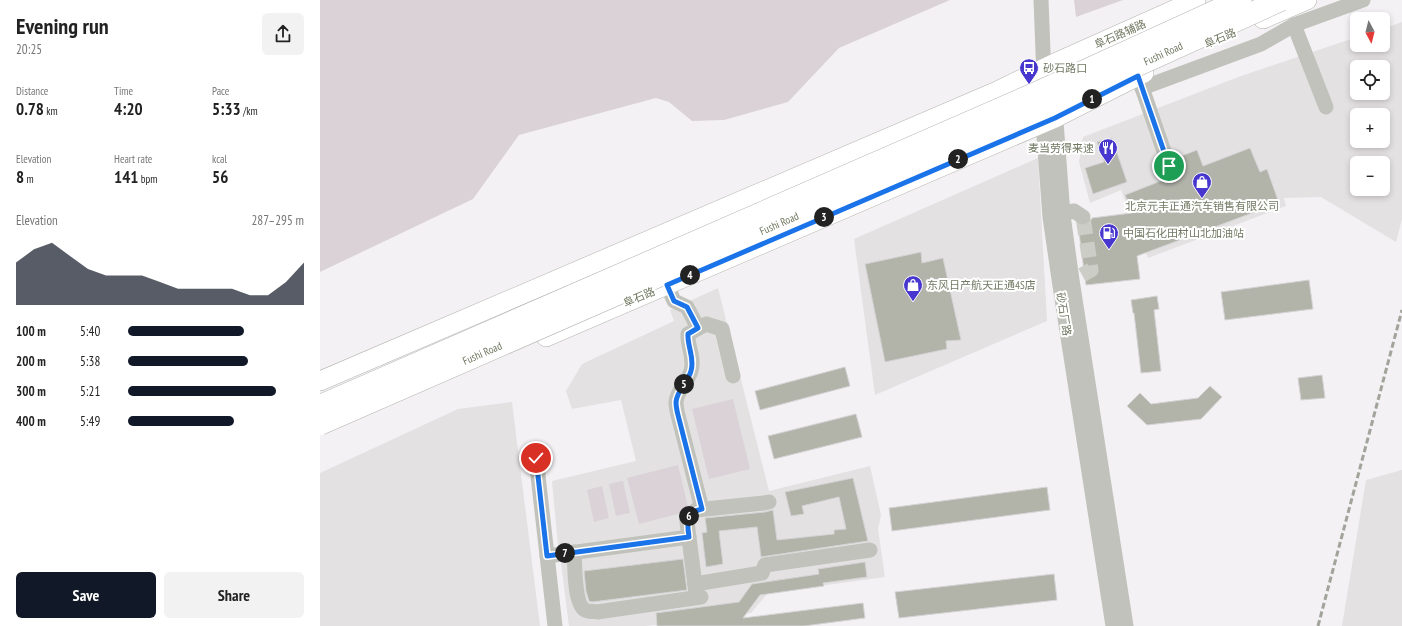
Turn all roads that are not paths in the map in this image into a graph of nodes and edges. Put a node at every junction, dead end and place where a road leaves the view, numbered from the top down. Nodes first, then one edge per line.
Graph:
1 (1040, 0) edge
2 (1051, 0) edge
3 (1196, 0) edge
4 (1240, 0) edge
5 (1281, 0) edge
6 (1307, 0) edge
7 (1364, 0) edge
8 (1294, 26) junction
9 (1050, 66) junction
10 (1140, 82) junction
11 (1326, 107) dead end
12 (1049, 120) junction
13 (1169, 166) dead end
14 (1063, 213) junction
15 (1083, 217) dead end
16 (667, 285) junction
17 (698, 328) junction
18 (733, 376) dead end
19 (320, 381) edge
20 (320, 406) edge
21 (320, 424) edge
22 (320, 434) edge
23 (536, 458) dead end
24 (769, 502) dead end
25 (702, 509) junction
26 (689, 537) junction
27 (870, 550) dead end
28 (574, 552) junction
29 (547, 556) junction
30 (697, 593) junction
31 (555, 626) edge
32 (1113, 626) edge
33 (1126, 626) edge

1 - 9 street, 砂石厂路
2 - 9 street, 砂石厂路
3 - 9 main road, 阜石路辅路
4 - 20 highway, Fushi Road, bridge
5 - 21 highway, Fushi Road, bridge
6 - 10 main road, 阜石路
7 - 8 street
8 - 10 street
8 - 11 street
9 - 12 street, 砂石厂路
9 - 19 main road
10 - 12 main road, 阜石路
10 - 13 street
12 - 14 street, 砂石厂路
12 - 16 main road, 阜石路
12 - 32 street, 砂石厂路
14 - 15 street
14 - 33 street, 砂石厂路
16 - 17 street
16 - 22 main road, 阜石路
17 - 18 street
17 - 25 street
23 - 29 street
24 - 25 street
25 - 26 street
26 - 28 street
26 - 30 street
27 - 30 street
28 - 29 street
28 - 30 street
29 - 31 street

